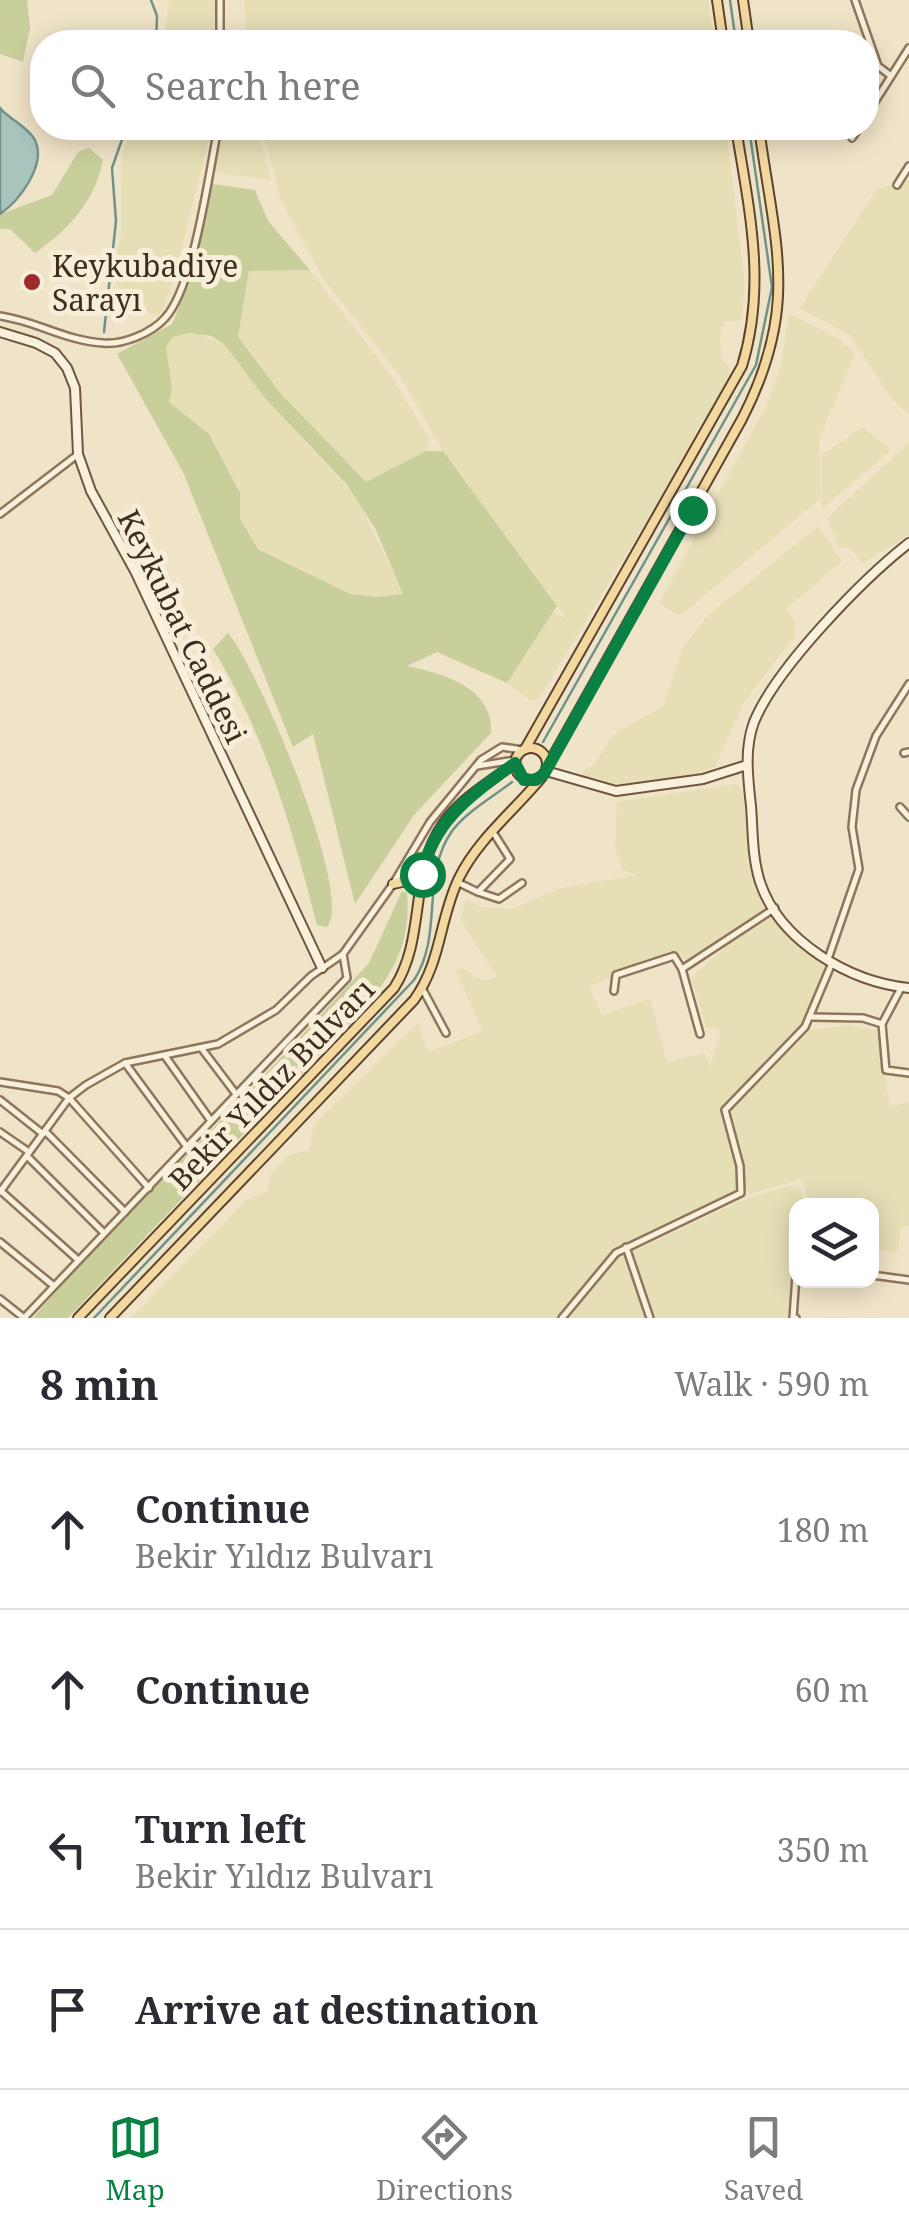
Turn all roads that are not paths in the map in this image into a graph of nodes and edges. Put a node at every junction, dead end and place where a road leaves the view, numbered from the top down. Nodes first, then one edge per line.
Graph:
1 (220, 0) edge
2 (717, 0) edge
3 (743, 0) edge
4 (855, 0) edge
5 (220, 30) edge
6 (721, 30) edge
7 (747, 30) edge
8 (865, 30) edge
9 (909, 48) edge
10 (879, 66) edge
11 (891, 76) junction
12 (879, 95) edge
13 (215, 140) edge
14 (738, 140) edge
15 (762, 140) edge
16 (909, 166) edge
17 (897, 185) dead end
18 (0, 316) edge
19 (0, 332) edge
20 (78, 454) junction
21 (0, 514) edge
22 (909, 542) edge
23 (909, 684) edge
24 (524, 750) junction
25 (515, 762) junction
26 (746, 765) junction
27 (475, 768) junction
28 (545, 772) junction
29 (900, 807) dead end
30 (909, 817) edge
31 (493, 832) junction
32 (457, 882) junction
33 (522, 883) dead end
34 (394, 884) junction
35 (420, 890) junction
36 (478, 892) junction
37 (775, 908) junction
38 (343, 954) junction
39 (830, 961) junction
40 (322, 968) junction
41 (682, 969) junction
42 (422, 988) junction
43 (905, 988) edge
44 (614, 991) dead end
45 (812, 1017) junction
46 (882, 1024) junction
47 (446, 1033) dead end
48 (700, 1034) dead end
49 (202, 1049) junction
50 (164, 1056) junction
51 (126, 1064) junction
52 (909, 1073) edge
53 (0, 1082) edge
54 (236, 1094) junction
55 (70, 1098) junction
56 (0, 1100) edge
57 (211, 1122) junction
58 (0, 1132) edge
59 (44, 1132) junction
60 (187, 1147) junction
61 (28, 1154) junction
62 (2, 1187) edge
63 (149, 1188) junction
64 (125, 1212) junction
65 (104, 1233) junction
66 (0, 1242) edge
67 (626, 1247) junction
68 (78, 1260) junction
69 (879, 1276) edge
70 (909, 1280) edge
71 (54, 1286) junction
72 (795, 1288) edge
73 (0, 1300) edge
74 (24, 1318) edge
75 (78, 1318) edge
76 (110, 1318) edge
77 (562, 1318) edge
78 (650, 1318) edge
79 (794, 1318) edge

1 - 5 street
2 - 6 main road
3 - 7 main road
4 - 8 street
9 - 11 street
10 - 11 street
11 - 12 street
13 - 18 street
14 - 24 main road
15 - 28 main road, Bekir Yıldız Bulvarı
16 - 17 street
19 - 20 street, Keykubat Caddesi
20 - 21 street
20 - 40 street, Keykubat Caddesi
22 - 26 street
23 - 39 street
24 - 25 main road, Bekir Yıldız Bulvarı
24 - 27 street
24 - 28 main road
25 - 27 street
25 - 28 main road
25 - 35 main road, Bekir Yıldız Bulvarı
26 - 28 street
26 - 37 street
27 - 34 street
28 - 31 main road, Bekir Yıldız Bulvarı
29 - 30 street
31 - 32 main road, Bekir Yıldız Bulvarı
31 - 36 street
32 - 36 street
32 - 42 main road, Bekir Yıldız Bulvarı
33 - 36 street
34 - 35 main road
34 - 38 street
35 - 75 main road, Bekir Yıldız Bulvarı
37 - 39 street
37 - 41 street
38 - 40 street
38 - 54 street
39 - 43 street
39 - 45 street
40 - 49 street
41 - 44 street
41 - 48 street
42 - 47 street
42 - 76 main road, Bekir Yıldız Bulvarı
43 - 46 street
45 - 46 street
45 - 67 street
46 - 52 street
49 - 50 street
49 - 54 street
50 - 51 street
50 - 57 street
51 - 55 street
51 - 60 street
53 - 55 street
54 - 57 street
55 - 59 street
55 - 63 street
56 - 59 street
57 - 60 street
58 - 61 street
59 - 61 street
59 - 64 street
60 - 63 street
61 - 62 street
61 - 65 street
62 - 68 street
63 - 64 street
64 - 65 street
65 - 68 street
66 - 71 street
67 - 77 street
67 - 78 street
68 - 71 street
69 - 70 street
71 - 74 street
72 - 79 street
73 - 74 street

